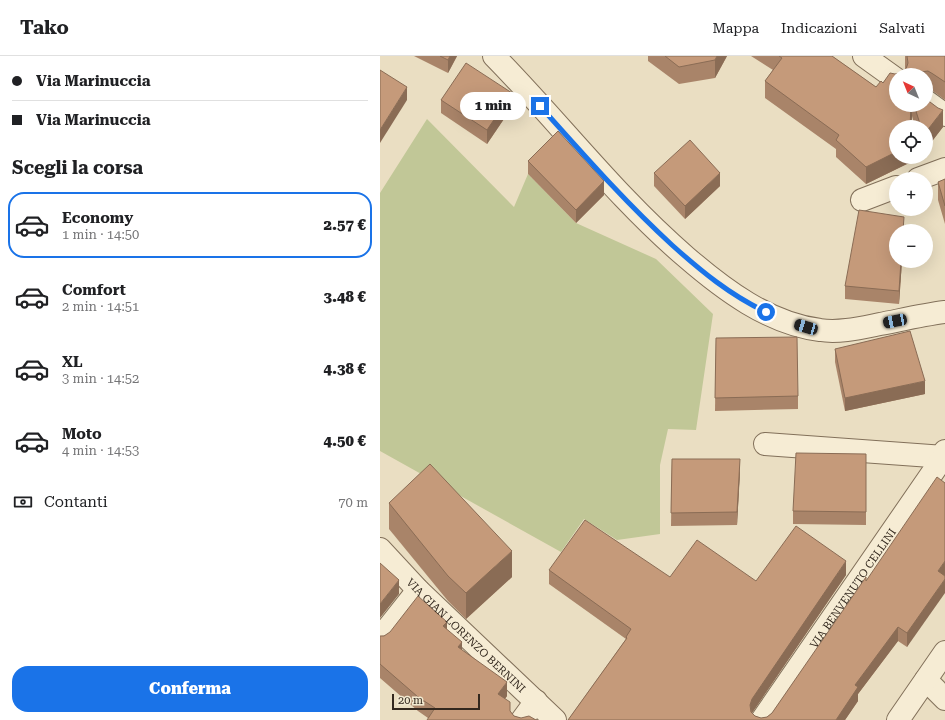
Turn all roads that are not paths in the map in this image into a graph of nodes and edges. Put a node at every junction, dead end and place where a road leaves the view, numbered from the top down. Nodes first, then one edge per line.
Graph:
1 (494, 56) edge
2 (864, 56) edge
3 (889, 74) edge
4 (933, 106) edge
5 (945, 115) edge
6 (945, 169) edge
7 (933, 173) edge
8 (889, 190) edge
9 (862, 200) dead end
10 (945, 312) edge
11 (766, 444) dead end
12 (945, 455) edge
13 (380, 549) edge
14 (418, 590) junction
15 (380, 638) edge
16 (945, 652) edge
17 (926, 680) junction
18 (945, 699) edge
19 (536, 701) junction
20 (522, 720) edge
21 (555, 720) edge
22 (762, 720) edge
23 (898, 720) edge

1 - 10 street
2 - 3 street
4 - 5 street
6 - 7 street
8 - 9 street
11 - 12 street, VIA BENVENUTO CELLINI
12 - 22 street, VIA BENVENUTO CELLINI
13 - 14 street, VIA GIAN LORENZO BERNINI
14 - 15 street
14 - 19 street, VIA GIAN LORENZO BERNINI
16 - 17 street
17 - 18 street
17 - 23 street
19 - 20 street
19 - 21 street, VIA GIAN LORENZO BERNINI

